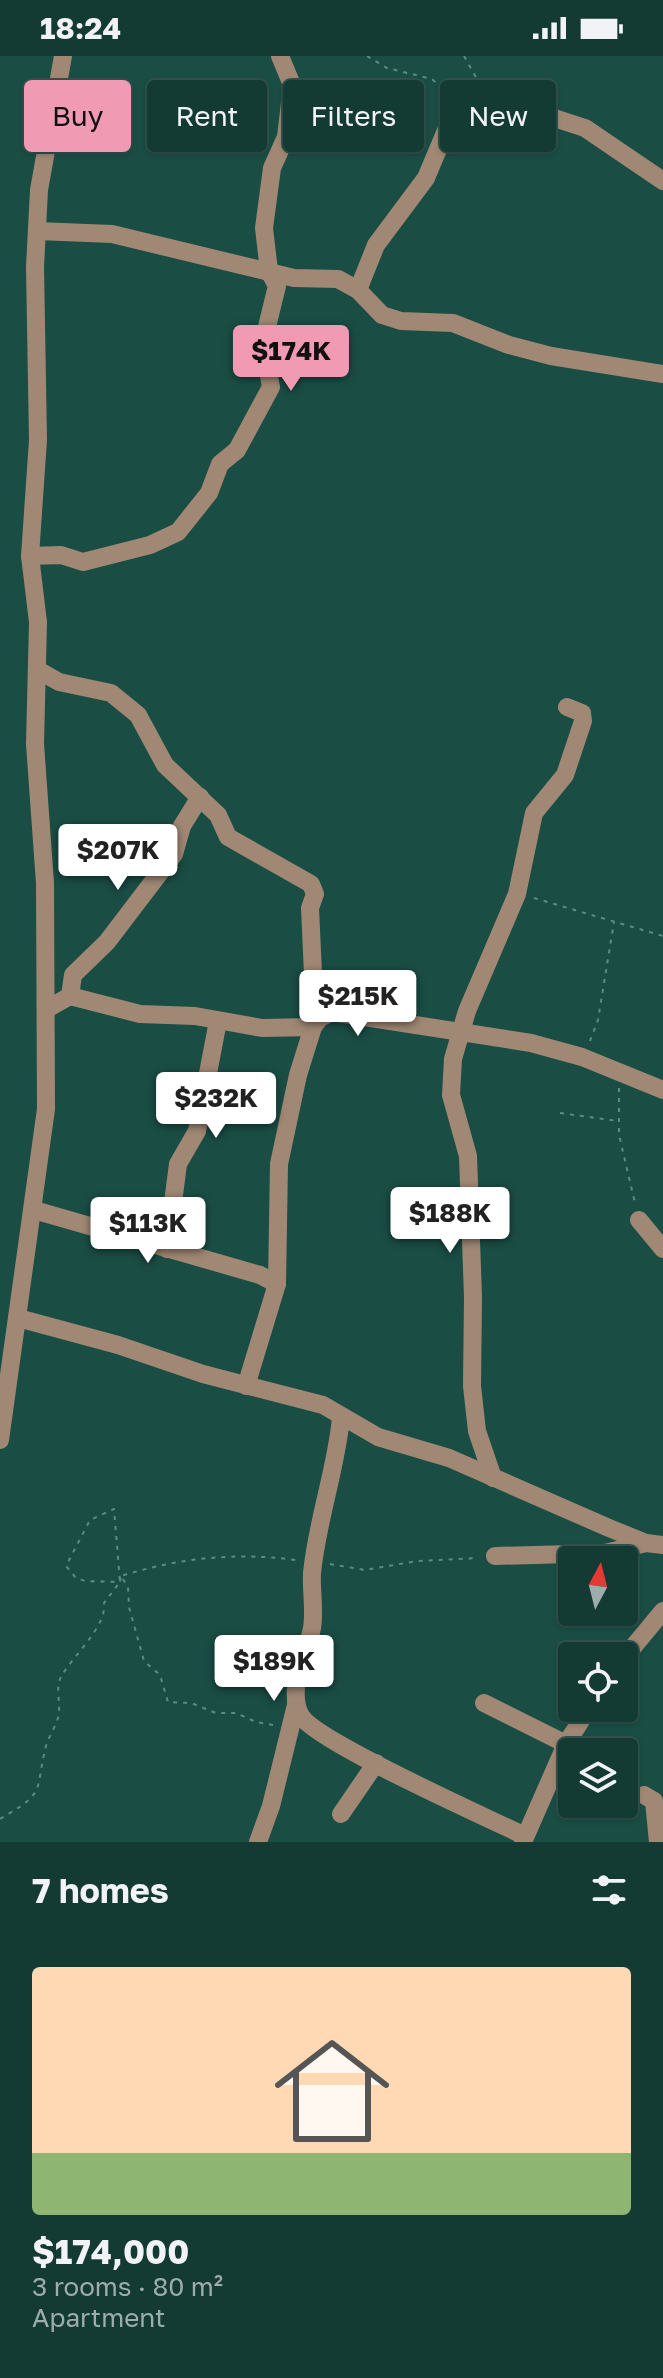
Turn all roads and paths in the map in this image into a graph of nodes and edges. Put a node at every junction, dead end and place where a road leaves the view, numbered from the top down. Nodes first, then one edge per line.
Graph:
1 (63, 56) edge
2 (280, 56) edge
3 (367, 56) edge
4 (464, 56) edge
5 (477, 80) edge
6 (440, 86) edge
7 (556, 118) edge
8 (440, 145) edge
9 (663, 181) edge
10 (37, 231) junction
11 (269, 271) junction
12 (358, 290) junction
13 (663, 374) edge
14 (30, 556) junction
15 (38, 670) junction
16 (567, 707) dead end
17 (200, 797) junction
18 (517, 894) junction
19 (614, 921) junction
20 (663, 936) edge
21 (70, 996) junction
22 (47, 1009) junction
23 (218, 1021) junction
24 (319, 1021) junction
25 (463, 1033) junction
26 (584, 1057) junction
27 (619, 1073) junction
28 (663, 1090) edge
29 (560, 1113) dead end
30 (619, 1121) junction
31 (34, 1210) junction
32 (639, 1220) joint
33 (167, 1249) junction
34 (663, 1249) edge
35 (277, 1284) junction
36 (18, 1318) junction
37 (246, 1386) junction
38 (341, 1418) junction
39 (0, 1440) edge
40 (493, 1478) junction
41 (654, 1544) edge
42 (495, 1556) joint
43 (316, 1561) junction
44 (121, 1576) junction
45 (120, 1582) junction
46 (663, 1611) edge
47 (637, 1642) edge
48 (484, 1703) dead end
49 (296, 1705) junction
50 (289, 1724) junction
51 (558, 1740) edge
52 (558, 1762) edge
53 (376, 1763) junction
54 (644, 1795) dead end
55 (341, 1814) dead end
56 (0, 1819) edge
57 (524, 1839) edge
58 (258, 1842) edge
59 (658, 1842) edge

1 - 10 street
2 - 11 street
3 - 6 path
4 - 5 path
7 - 9 street
8 - 12 street
10 - 11 street
10 - 14 street
11 - 12 street
11 - 14 street
12 - 13 street
14 - 15 street
15 - 17 street
15 - 22 street
16 - 18 street
17 - 21 street
17 - 24 street
18 - 19 path
18 - 25 street
19 - 20 path
19 - 26 path
21 - 22 street
21 - 23 street
22 - 31 street
23 - 24 street
23 - 33 street
24 - 25 street
24 - 35 street
25 - 26 street
25 - 40 street
26 - 27 street
27 - 28 street
27 - 30 path
29 - 30 path
30 - 32 path
31 - 33 street
31 - 36 street
32 - 34 street
33 - 35 street
35 - 37 street
36 - 37 street
36 - 39 street
37 - 38 street
38 - 40 street
38 - 43 street
40 - 41 street
41 - 42 street
42 - 43 path
43 - 44 path
43 - 49 street
44 - 45 path
44 - 50 path
45 - 45 path
45 - 56 path
46 - 47 street
48 - 51 street
49 - 50 street
49 - 53 street
50 - 58 street
52 - 57 street
53 - 55 street
53 - 57 street
54 - 59 street

